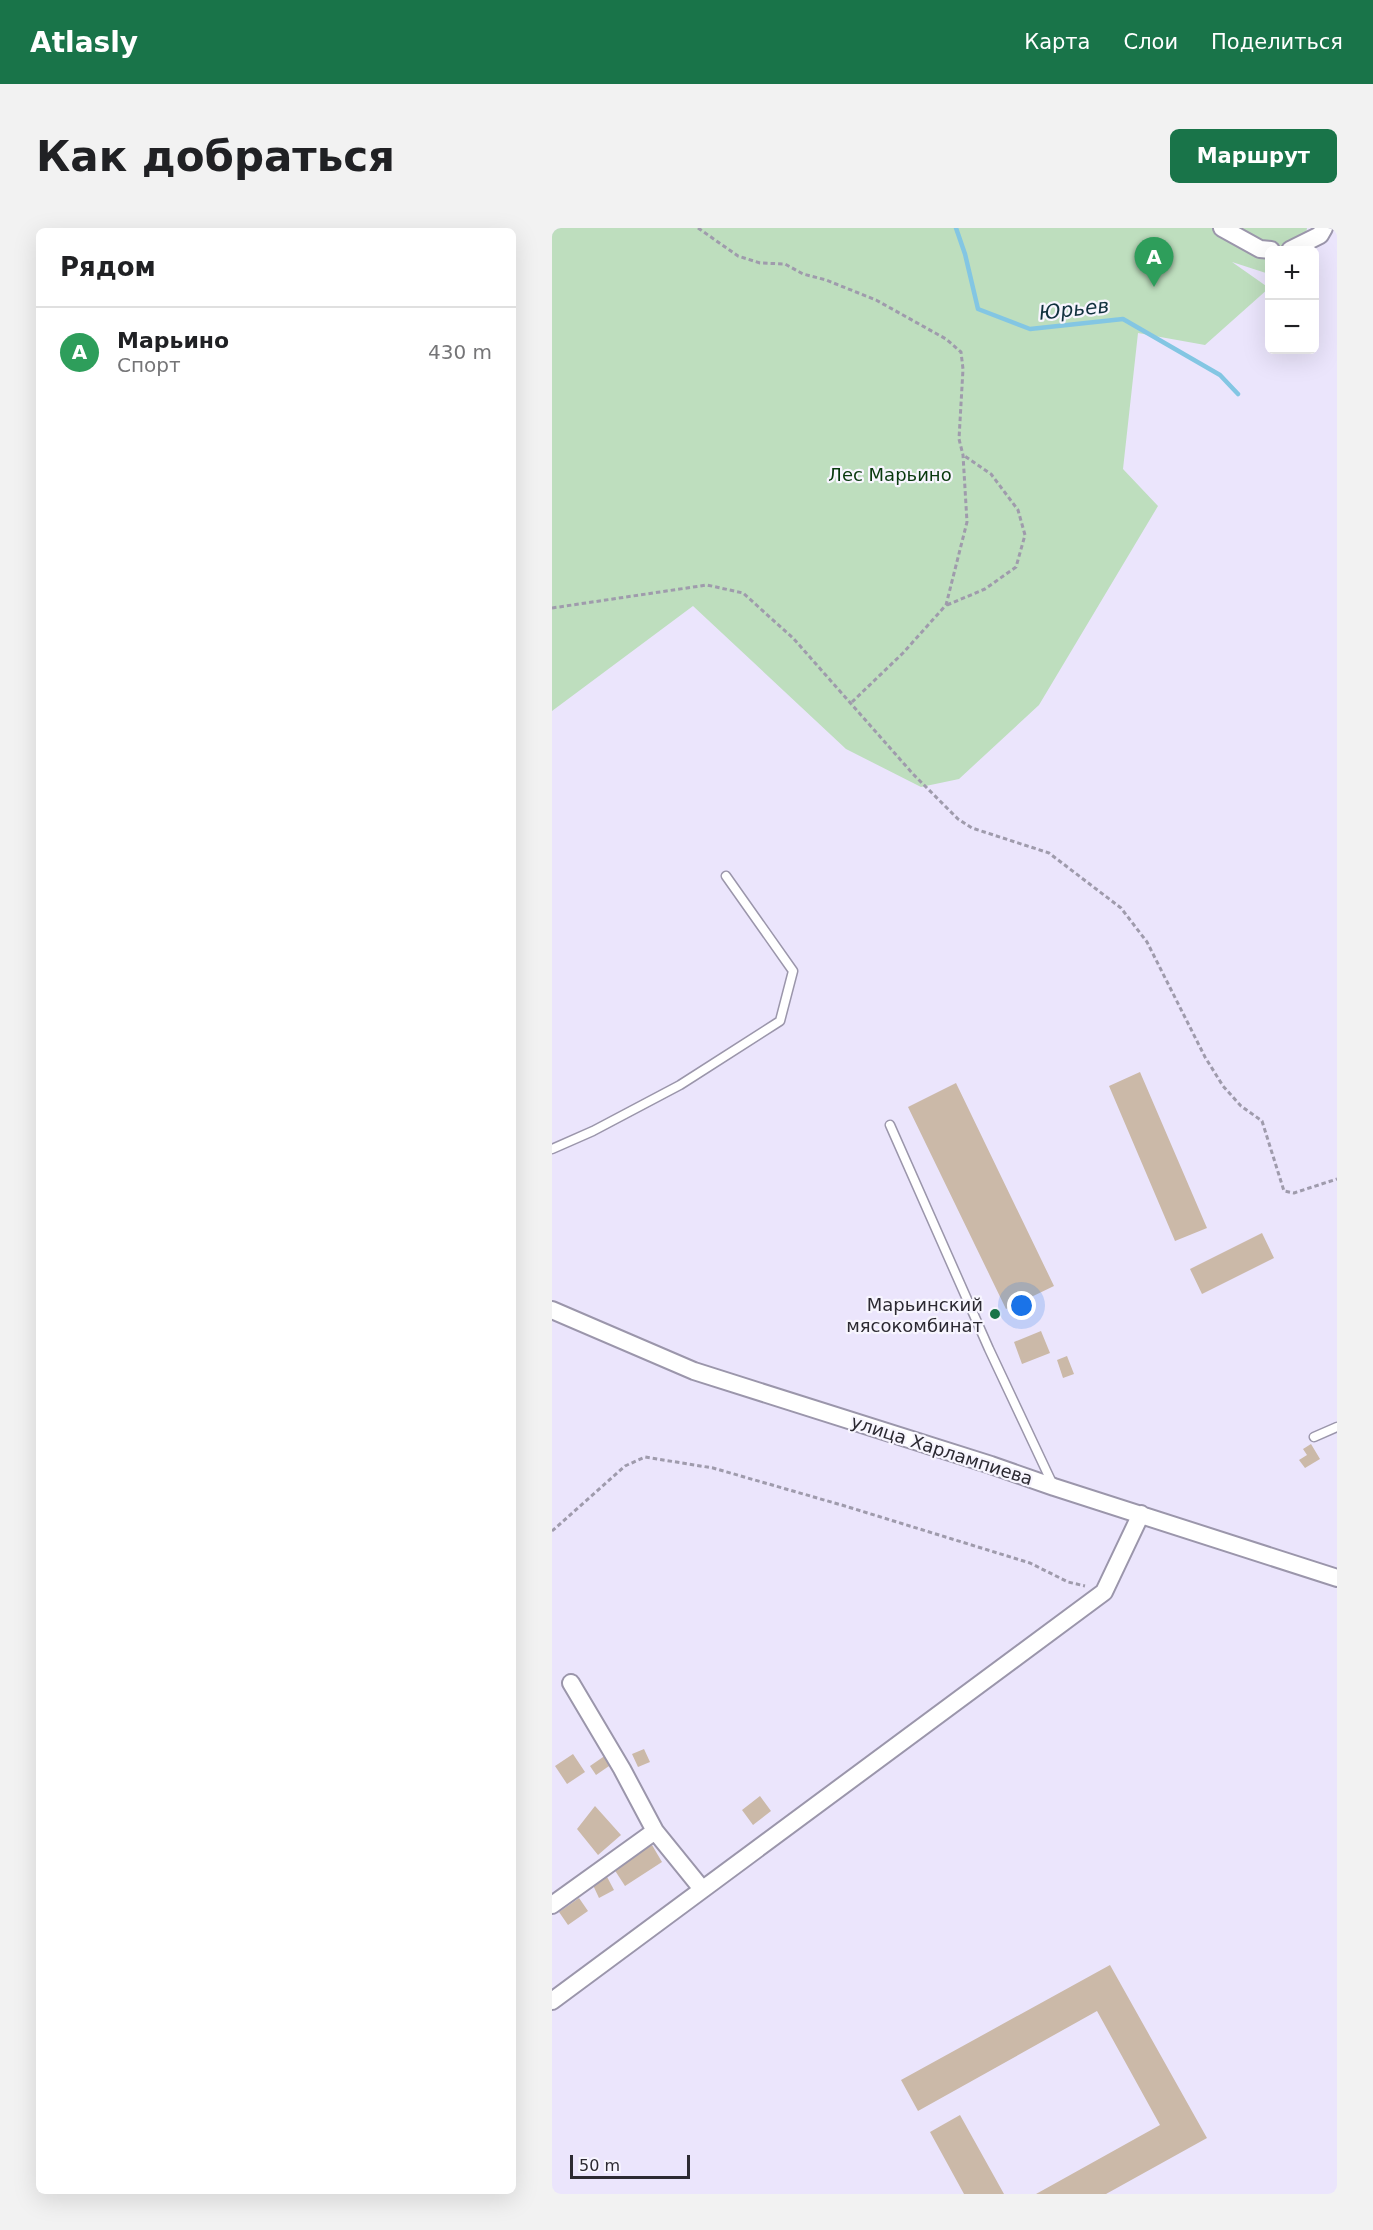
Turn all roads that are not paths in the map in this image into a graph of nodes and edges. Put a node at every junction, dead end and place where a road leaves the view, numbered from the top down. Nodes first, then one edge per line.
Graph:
1 (1222, 228) edge
2 (1324, 228) edge
3 (1298, 246) edge
4 (1265, 250) edge
5 (726, 876) dead end
6 (890, 1125) dead end
7 (552, 1149) edge
8 (552, 1310) edge
9 (1337, 1427) edge
10 (1314, 1437) dead end
11 (1054, 1487) junction
12 (1141, 1514) junction
13 (1337, 1578) edge
14 (571, 1683) dead end
15 (655, 1831) junction
16 (702, 1889) junction
17 (552, 1905) edge
18 (552, 2001) edge

1 - 4 street
2 - 3 street
5 - 7 lane
6 - 11 lane
8 - 11 street, улица Харлампиева
9 - 10 lane
11 - 12 street, улица Харлампиева
12 - 13 street, улица Харлампиева
12 - 16 street
14 - 15 street
15 - 16 street
15 - 17 street
16 - 18 street

